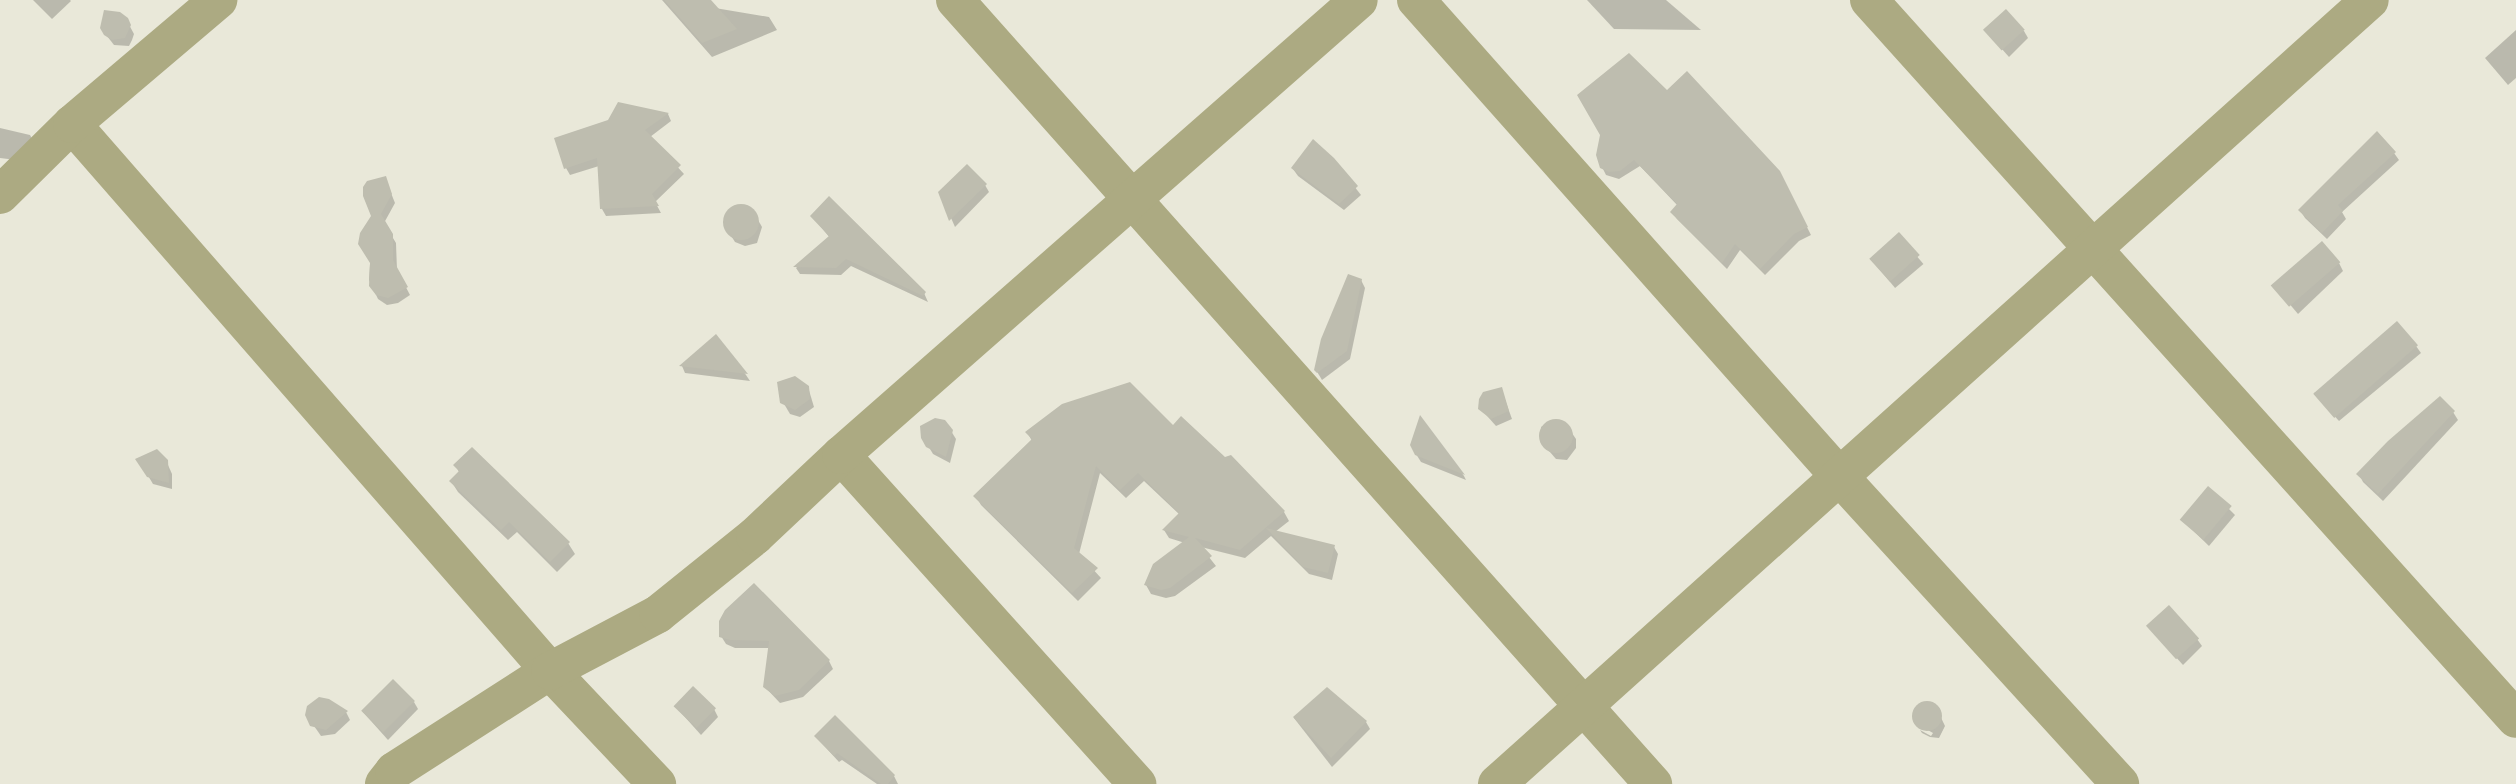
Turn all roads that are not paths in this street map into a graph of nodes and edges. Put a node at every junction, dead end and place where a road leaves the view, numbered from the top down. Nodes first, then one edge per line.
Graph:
1 (218, 0) edge
2 (955, 0) edge
3 (1359, 0) edge
4 (1416, 0) edge
5 (1869, 0) edge
6 (2370, 0) edge
7 (72, 124) junction
8 (0, 195) edge
9 (1133, 200) junction
10 (2094, 247) junction
11 (841, 455) junction
12 (1839, 476) junction
13 (550, 671) junction
14 (1584, 706) junction
15 (2516, 719) edge
16 (384, 784) edge
17 (657, 784) edge
18 (1137, 784) edge
19 (1497, 784) edge
20 (1653, 784) edge
21 (2120, 784) edge

1 - 7 street
2 - 9 street
3 - 9 street
4 - 12 street
5 - 10 street
6 - 10 street
7 - 8 street
7 - 13 street
9 - 11 street
9 - 14 street
10 - 12 street
10 - 15 street
11 - 13 street
11 - 18 street
12 - 14 street
12 - 21 street
13 - 16 street
13 - 17 street
14 - 19 street
14 - 20 street

